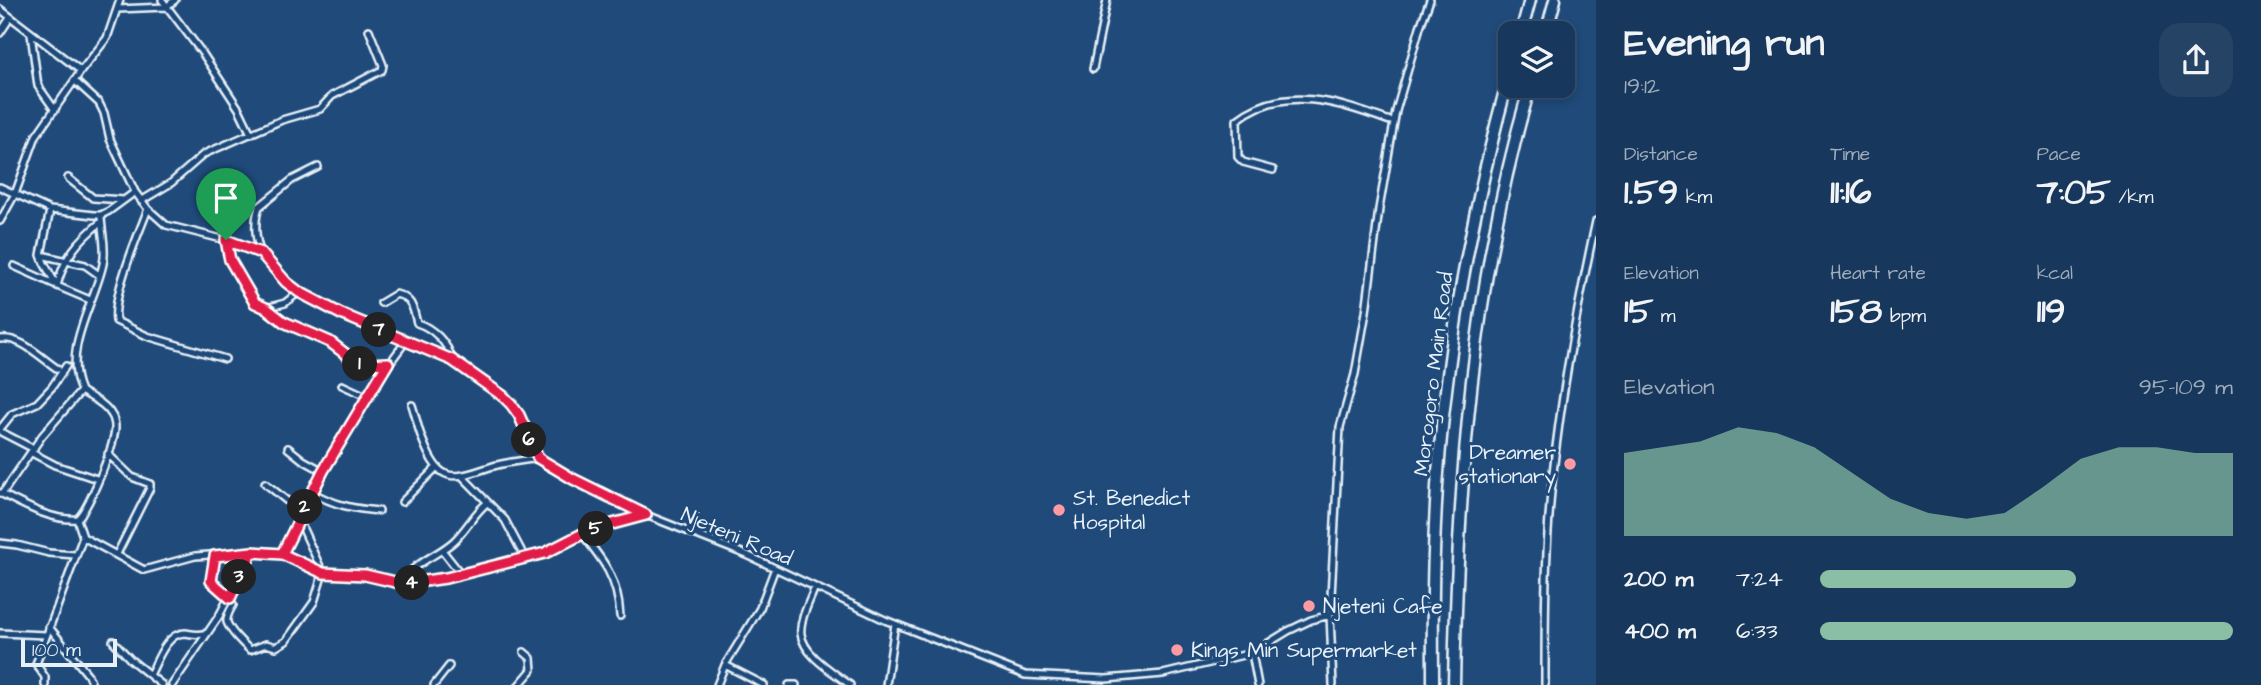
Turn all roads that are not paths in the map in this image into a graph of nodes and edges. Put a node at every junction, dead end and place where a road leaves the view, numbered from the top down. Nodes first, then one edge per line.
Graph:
1 (120, 0) edge
2 (162, 0) edge
3 (174, 0) edge
4 (1107, 0) edge
5 (1430, 0) edge
6 (1531, 0) edge
7 (1555, 0) edge
8 (166, 6) junction
9 (0, 9) edge
10 (117, 9) junction
11 (10, 18) junction
12 (1525, 21) edge
13 (1549, 21) edge
14 (369, 30) dead end
15 (0, 33) edge
16 (31, 34) junction
17 (1093, 69) dead end
18 (81, 71) junction
19 (75, 81) junction
20 (1503, 98) edge
21 (1526, 98) edge
22 (55, 110) junction
23 (1390, 121) dead end
24 (251, 134) junction
25 (318, 167) dead end
26 (1273, 170) dead end
27 (68, 178) dead end
28 (0, 187) edge
29 (135, 192) junction
30 (15, 194) junction
31 (124, 200) junction
32 (141, 201) junction
33 (148, 209) junction
34 (50, 210) junction
35 (101, 215) junction
36 (0, 221) edge
37 (1596, 221) edge
38 (101, 222) junction
39 (226, 240) junction
40 (261, 253) junction
41 (41, 256) junction
42 (65, 261) junction
43 (15, 266) dead end
44 (99, 275) junction
45 (56, 285) junction
46 (299, 292) junction
47 (90, 300) junction
48 (381, 303) dead end
49 (266, 308) junction
50 (0, 339) edge
51 (406, 341) junction
52 (225, 359) dead end
53 (452, 360) junction
54 (388, 363) junction
55 (66, 366) dead end
56 (58, 369) dead end
57 (342, 385) dead end
58 (81, 391) junction
59 (366, 396) junction
60 (411, 405) dead end
61 (1, 425) edge
62 (288, 448) dead end
63 (33, 451) junction
64 (108, 454) junction
65 (538, 458) junction
66 (437, 467) junction
67 (323, 471) junction
68 (463, 477) junction
69 (97, 479) junction
70 (265, 483) dead end
71 (313, 492) junction
72 (1, 494) edge
73 (402, 502) dead end
74 (487, 503) junction
75 (379, 511) dead end
76 (646, 515) junction
77 (299, 518) junction
78 (77, 519) junction
79 (582, 534) junction
80 (83, 537) junction
81 (0, 543) edge
82 (442, 550) junction
83 (252, 552) junction
84 (117, 554) junction
85 (282, 554) junction
86 (75, 555) junction
87 (215, 556) junction
88 (525, 558) junction
89 (775, 568) junction
90 (323, 573) junction
91 (461, 574) junction
92 (412, 583) junction
93 (815, 587) junction
94 (230, 598) junction
95 (1330, 615) junction
96 (620, 616) dead end
97 (895, 624) junction
98 (49, 627) junction
99 (0, 633) edge
100 (207, 633) junction
101 (46, 635) junction
102 (114, 641) dead end
103 (524, 652) dead end
104 (1252, 653) junction
105 (449, 666) dead end
106 (725, 666) junction
107 (150, 675) junction
108 (1055, 681) edge
109 (47, 684) edge
110 (92, 685) edge
111 (162, 685) edge
112 (173, 685) edge
113 (434, 685) edge
114 (519, 685) edge
115 (718, 685) edge
116 (764, 685) edge
117 (789, 685) edge
118 (796, 685) edge
119 (850, 685) edge
120 (886, 685) edge
121 (1258, 685) edge
122 (1333, 685) edge
123 (1433, 685) edge
124 (1454, 685) edge
125 (1545, 685) edge

1 - 10 street
2 - 8 street
3 - 8 street
4 - 17 street
5 - 95 street
6 - 12 highway
7 - 13 highway
8 - 10 street
8 - 24 street
9 - 11 street
10 - 18 street
11 - 15 street
11 - 16 street
14 - 24 street
16 - 18 street
16 - 22 street
18 - 19 street
19 - 22 street
19 - 29 street
20 - 123 highway, Morogoro Main Road
21 - 124 highway, Morogoro Main Road
22 - 30 street
23 - 26 street
24 - 32 street
25 - 40 street
27 - 31 street
28 - 30 street
29 - 31 street
29 - 32 street
30 - 34 street
30 - 36 street
31 - 35 street
32 - 33 street
33 - 39 street
33 - 52 street
34 - 35 street
34 - 41 street
35 - 38 street
37 - 125 street
38 - 42 street
38 - 44 street
39 - 40 street
39 - 49 street
40 - 46 street
41 - 42 street
41 - 45 street
42 - 44 street
42 - 45 street
43 - 45 street
44 - 47 street
45 - 47 street
46 - 49 street
46 - 51 street
47 - 58 street
48 - 53 street
49 - 54 street
50 - 56 street
51 - 53 street
51 - 54 street
53 - 65 street
54 - 59 street
55 - 61 street
57 - 59 street
58 - 63 street
58 - 64 street
59 - 67 street
60 - 66 street
61 - 63 street
62 - 67 street
63 - 69 street
63 - 72 street
64 - 69 street
64 - 84 street
65 - 68 street
65 - 76 street, Njeteni Road
66 - 68 street
66 - 73 street
67 - 71 street
68 - 74 street
69 - 78 street
70 - 77 street
71 - 75 street
71 - 77 street
72 - 78 street
74 - 82 street
74 - 88 street
76 - 79 street
76 - 89 street, Njeteni Road
77 - 85 street
77 - 90 street
78 - 80 street
79 - 88 street
79 - 96 street
80 - 84 street
80 - 86 street
81 - 86 street
82 - 91 street
82 - 92 street
83 - 85 street
83 - 87 street
83 - 94 street
84 - 87 street
85 - 90 street
86 - 98 street
87 - 94 street
88 - 91 street
89 - 93 street, Njeteni Road
89 - 106 street
90 - 92 street
90 - 94 street
91 - 92 street
93 - 97 street, Njeteni Road
93 - 119 street
94 - 100 street
95 - 104 street, Njeteni Road
95 - 122 street
97 - 108 street, Njeteni Road
97 - 120 street
98 - 101 street
98 - 110 street
99 - 101 street
100 - 107 street
100 - 112 street
101 - 109 street
102 - 107 street
103 - 114 street
104 - 108 street, Njeteni Road
104 - 121 street
105 - 113 street
106 - 115 street
106 - 116 street
107 - 111 street
117 - 118 street

